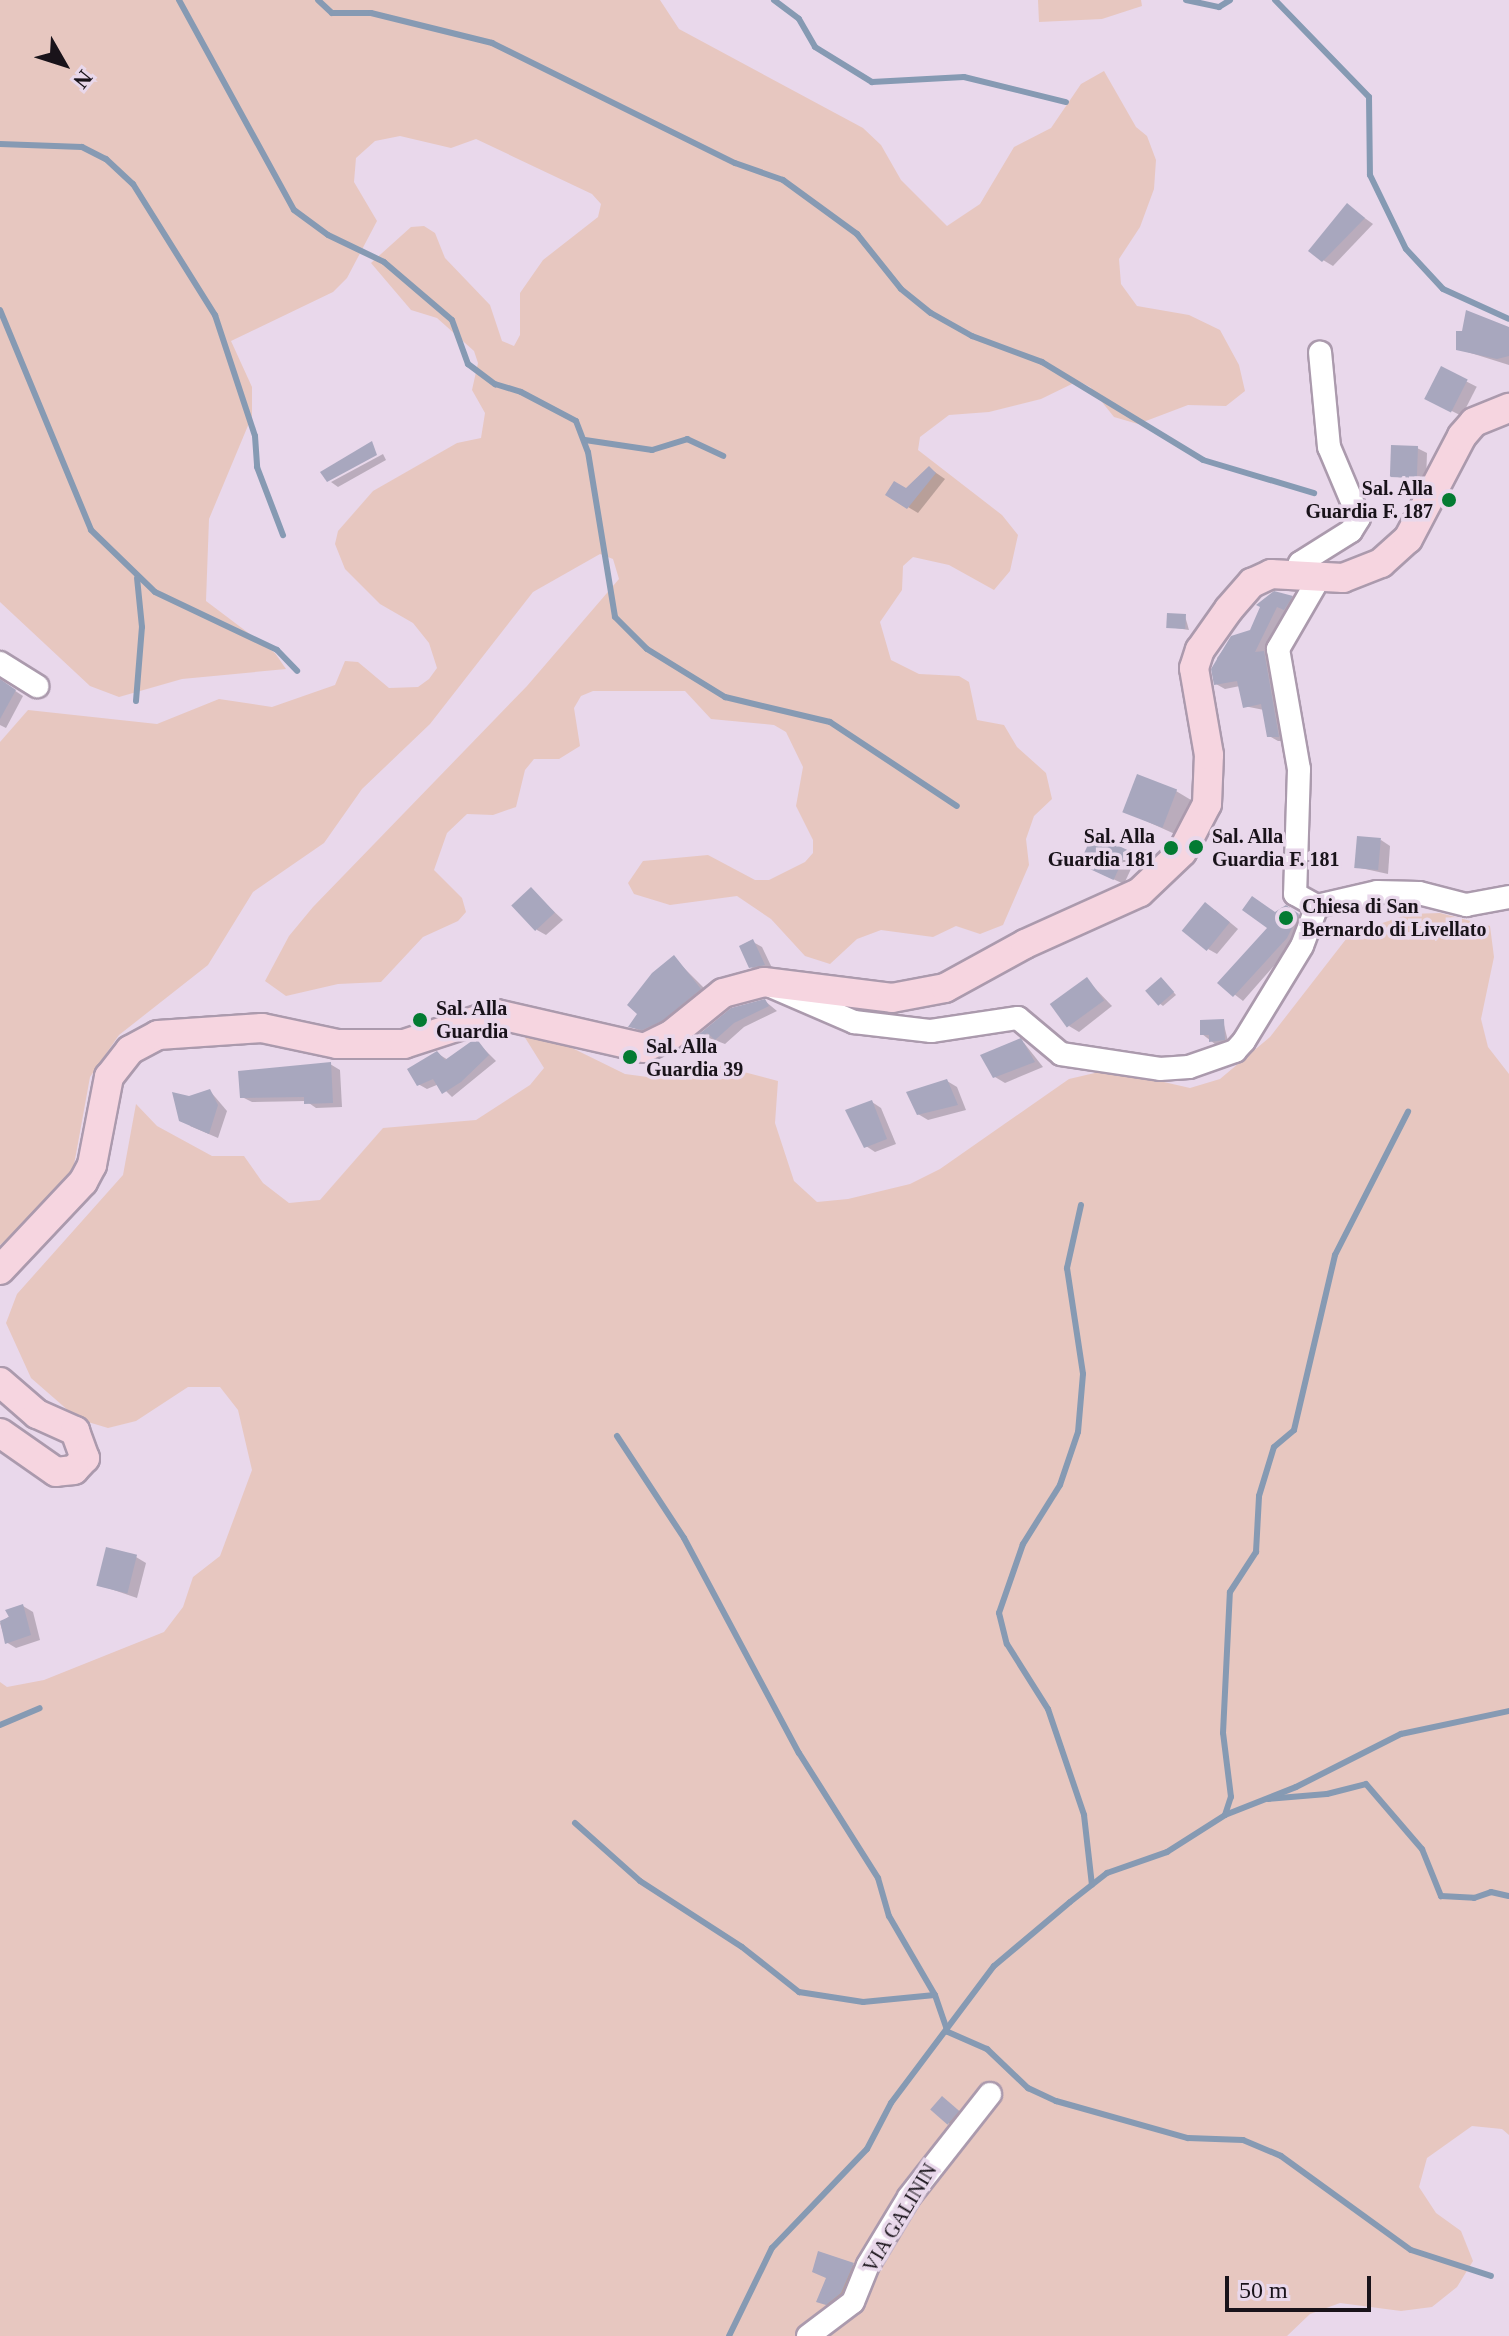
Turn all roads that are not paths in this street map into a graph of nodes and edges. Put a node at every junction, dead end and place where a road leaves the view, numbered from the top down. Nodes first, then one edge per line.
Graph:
1 (1320, 352) dead end
2 (1509, 408) edge
3 (1306, 578) junction
4 (0, 663) edge
5 (37, 686) dead end
6 (1509, 897) edge
7 (1317, 906) junction
8 (764, 982) junction
9 (0, 1270) edge
10 (0, 1382) edge
11 (0, 1433) edge
12 (990, 2094) dead end
13 (808, 2336) edge

1 - 3 street
2 - 3 main road
3 - 7 street
3 - 8 main road
4 - 5 street
6 - 7 street
7 - 8 street
8 - 9 main road
10 - 11 main road
12 - 13 street, VIA GALININ

